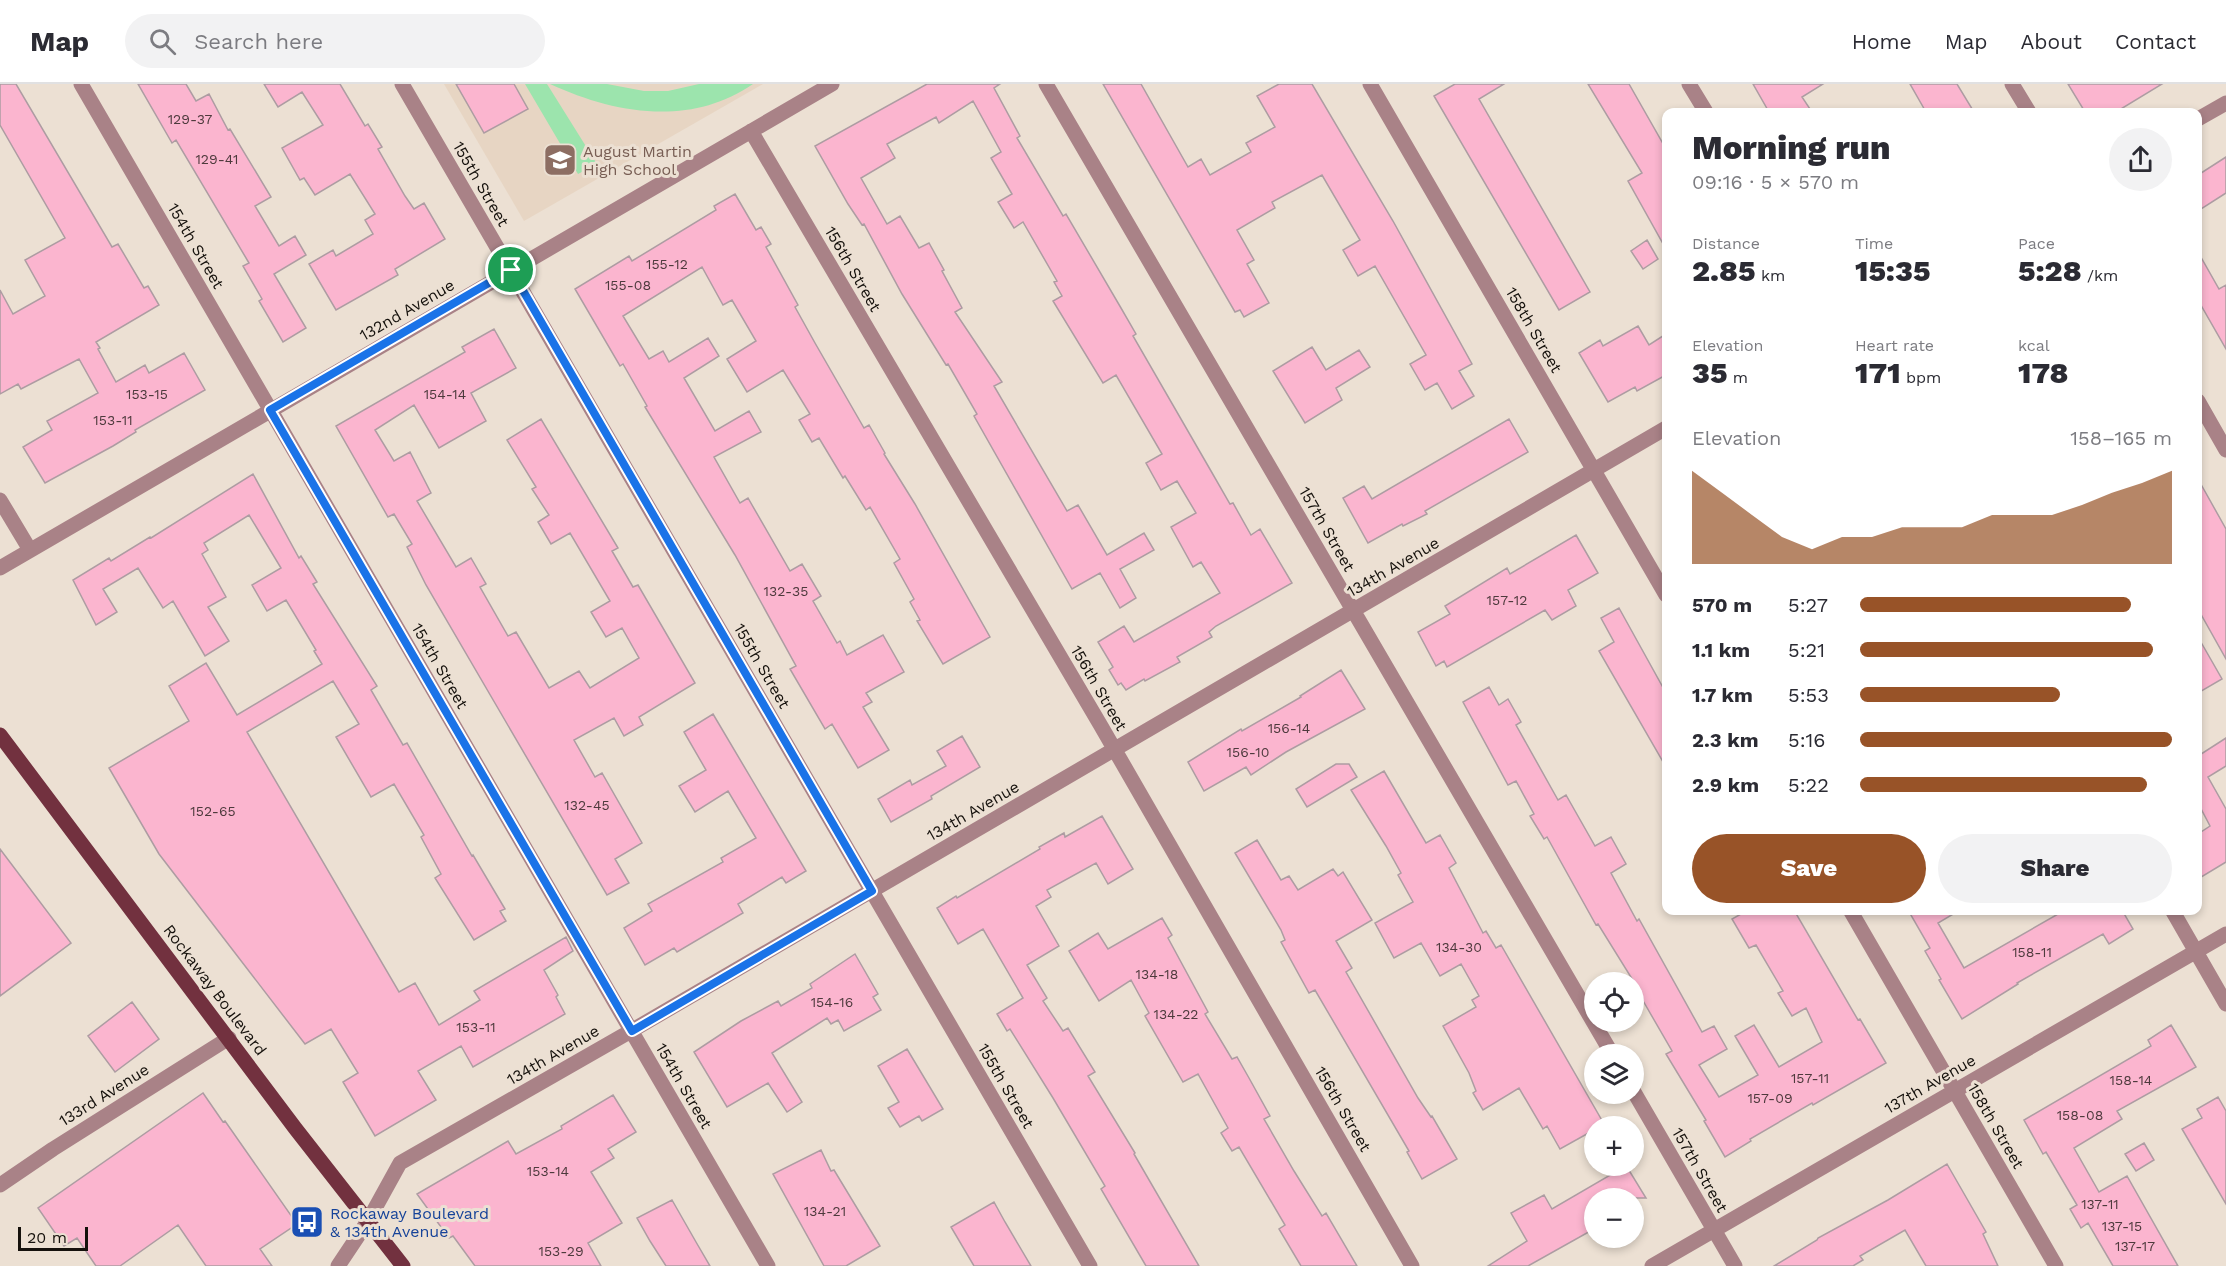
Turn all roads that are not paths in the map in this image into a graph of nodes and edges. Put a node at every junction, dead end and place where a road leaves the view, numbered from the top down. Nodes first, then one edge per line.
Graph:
1 (81, 84) edge
2 (402, 84) edge
3 (832, 84) edge
4 (1046, 84) edge
5 (1370, 84) edge
6 (1689, 84) edge
7 (2012, 84) edge
8 (2226, 103) edge
9 (1704, 108) edge
10 (2027, 108) edge
11 (2202, 117) edge
12 (752, 131) junction
13 (511, 270) junction
14 (2202, 408) edge
15 (270, 410) junction
16 (1662, 430) edge
17 (2226, 450) edge
18 (1594, 470) junction
19 (0, 500) edge
20 (30, 550) junction
21 (0, 568) edge
22 (1662, 588) edge
23 (1354, 610) junction
24 (0, 735) edge
25 (1114, 750) junction
26 (872, 891) junction
27 (1853, 915) edge
28 (2175, 915) edge
29 (2226, 934) edge
30 (2196, 952) junction
31 (2226, 1004) edge
32 (632, 1031) junction
33 (229, 1038) junction
34 (1606, 1044) edge
35 (1955, 1090) junction
36 (1641, 1104) edge
37 (0, 1185) edge
38 (368, 1221) junction
39 (1714, 1230) junction
40 (338, 1266) edge
41 (403, 1266) edge
42 (768, 1266) edge
43 (1090, 1266) edge
44 (1412, 1266) edge
45 (1652, 1266) edge
46 (1735, 1266) edge
47 (2056, 1266) edge

1 - 15 street, 154th Street
2 - 13 street, 155th Street
3 - 12 street, 132nd Avenue
4 - 23 street, 157th Street
5 - 18 street, 158th Street
6 - 9 street
7 - 10 street
8 - 11 street
12 - 13 street, 132nd Avenue
12 - 25 street, 156th Street
13 - 15 street, 132nd Avenue
13 - 26 street, 155th Street
14 - 17 street
15 - 20 street, 132nd Avenue
15 - 32 street, 154th Street
16 - 18 street, 134th Avenue
18 - 22 street, 158th Street
18 - 23 street, 134th Avenue
19 - 20 street
20 - 21 street, 132nd Avenue
23 - 25 street, 134th Avenue
23 - 34 street, 157th Street
24 - 33 main road, Rockaway Boulevard
25 - 26 street, 134th Avenue
25 - 44 street, 156th Street
26 - 32 street, 134th Avenue
26 - 43 street, 155th Street
27 - 35 street, 158th Street
28 - 30 street
29 - 30 street, 137th Avenue
30 - 31 street
30 - 35 street, 137th Avenue
32 - 38 street, 134th Avenue
32 - 42 street, 154th Street
33 - 37 street, 133rd Avenue
33 - 38 main road, Rockaway Boulevard
35 - 39 street, 137th Avenue
35 - 47 street, 158th Street
36 - 39 street, 157th Street
38 - 40 street, 134th Avenue
38 - 41 main road, Rockaway Boulevard
39 - 45 street, 137th Avenue
39 - 46 street, 157th Street

